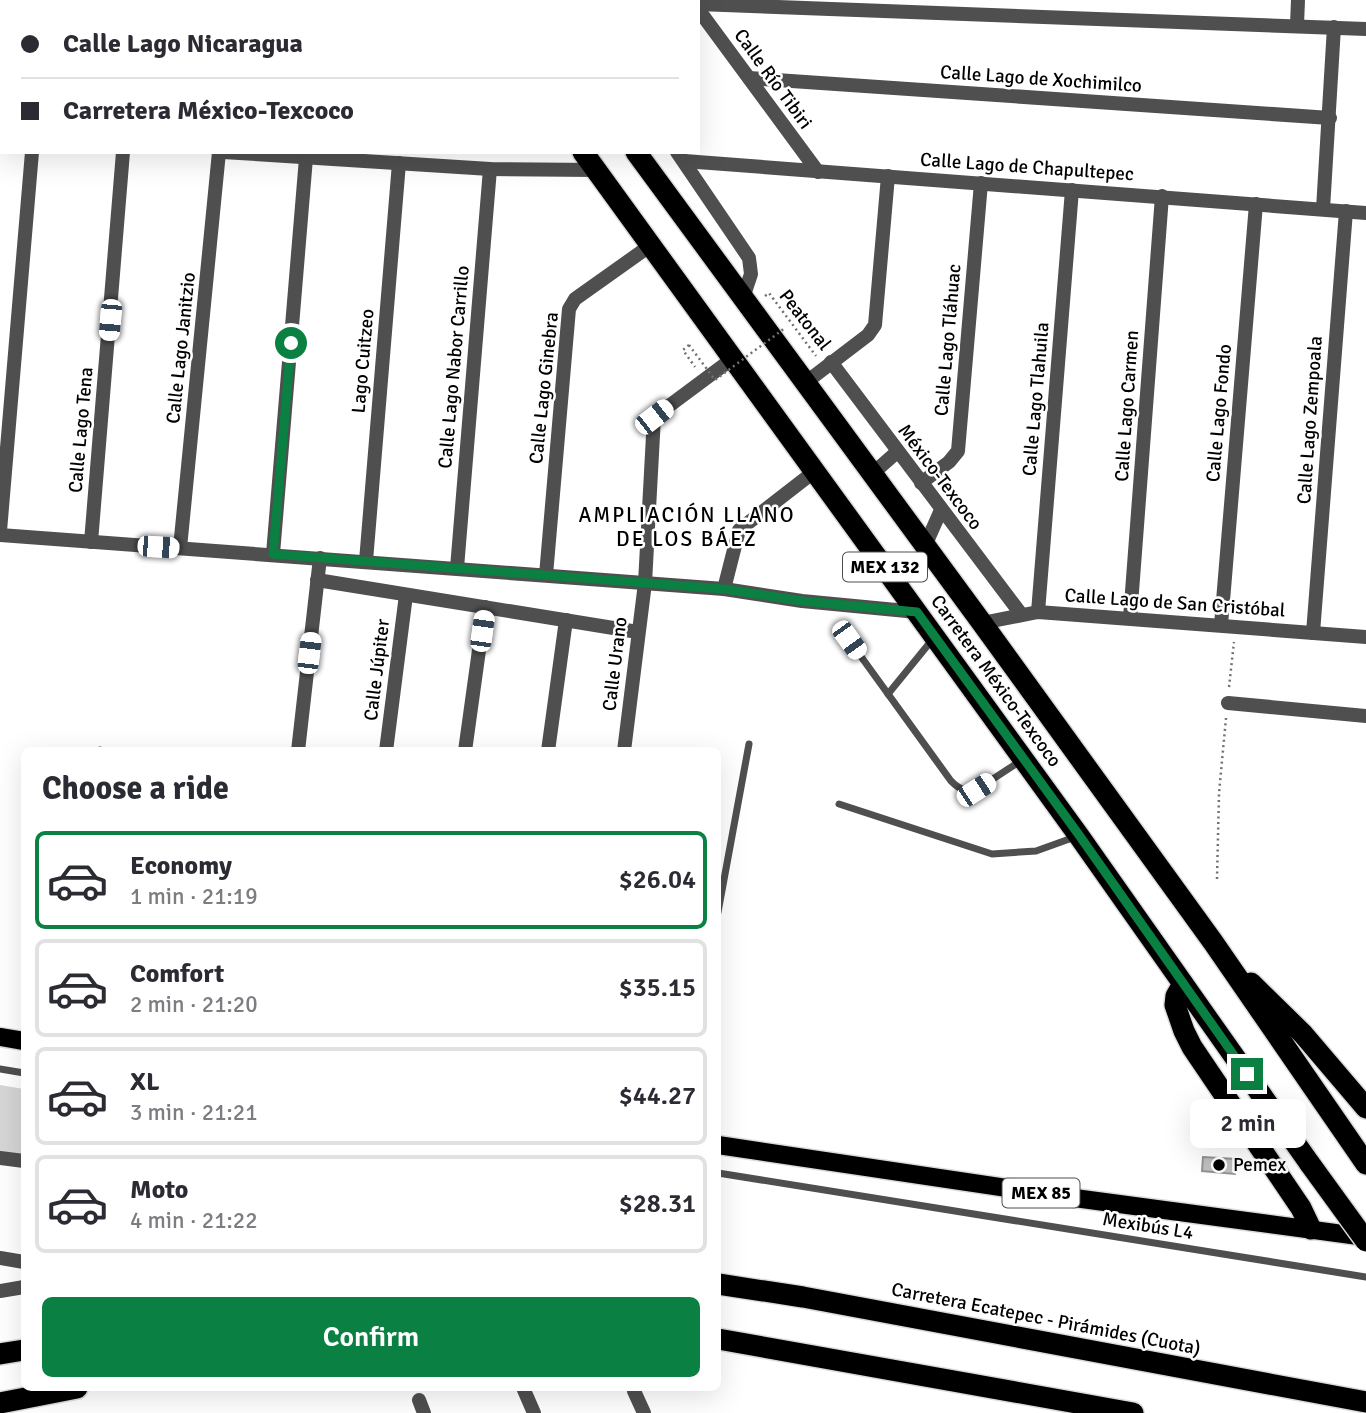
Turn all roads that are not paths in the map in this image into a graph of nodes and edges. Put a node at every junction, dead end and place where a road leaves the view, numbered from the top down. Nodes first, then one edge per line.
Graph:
1 (1298, 0) edge
2 (817, 5) edge
3 (700, 7) edge
4 (700, 10) edge
5 (1297, 25) junction
6 (1334, 27) junction
7 (1366, 29) edge
8 (749, 78) junction
9 (1330, 118) junction
10 (32, 154) edge
11 (123, 154) edge
12 (221, 154) edge
13 (249, 154) edge
14 (584, 154) edge
15 (638, 154) edge
16 (681, 157) edge
17 (306, 158) junction
18 (399, 163) junction
19 (490, 169) junction
20 (596, 170) junction
21 (818, 172) junction
22 (888, 176) junction
23 (981, 183) junction
24 (1072, 190) junction
25 (1162, 196) junction
26 (1256, 204) junction
27 (1322, 209) junction
28 (1346, 211) junction
29 (1366, 213) edge
30 (651, 245) junction
31 (752, 298) junction
32 (732, 359) junction
33 (828, 365) junction
34 (805, 383) junction
35 (897, 452) junction
36 (815, 471) junction
37 (872, 474) junction
38 (921, 482) junction
39 (941, 510) junction
40 (0, 533) edge
41 (91, 542) junction
42 (925, 546) junction
43 (180, 548) junction
44 (273, 554) junction
45 (320, 558) junction
46 (366, 561) junction
47 (457, 568) junction
48 (546, 575) junction
49 (317, 580) junction
50 (645, 583) junction
51 (724, 589) junction
52 (406, 595) junction
53 (485, 607) junction
54 (917, 612) junction
55 (1038, 612) junction
56 (1021, 614) junction
57 (1130, 618) junction
58 (566, 620) junction
59 (982, 623) junction
60 (1228, 626) junction
61 (638, 632) junction
62 (1313, 633) junction
63 (935, 637) junction
64 (1366, 637) edge
65 (849, 640) dead end
66 (888, 694) junction
67 (1228, 703) road end
68 (1366, 716) edge
69 (749, 744) dead end
70 (298, 747) edge
71 (387, 747) edge
72 (466, 747) edge
73 (549, 747) edge
74 (624, 747) edge
75 (1024, 759) junction
76 (839, 804) dead end
77 (1079, 835) junction
78 (721, 896) edge
79 (1225, 960) junction
80 (1184, 984) junction
81 (0, 1037) edge
82 (21, 1040) edge
83 (0, 1069) edge
84 (21, 1072) edge
85 (1366, 1108) edge
86 (721, 1145) edge
87 (0, 1158) edge
88 (21, 1161) edge
89 (1366, 1164) edge
90 (721, 1173) edge
91 (1311, 1229) junction
92 (1366, 1239) edge
93 (0, 1258) edge
94 (21, 1262) edge
95 (1366, 1277) edge
96 (721, 1284) edge
97 (21, 1288) edge
98 (0, 1291) edge
99 (721, 1340) edge
100 (21, 1350) edge
101 (0, 1354) edge
102 (62, 1391) edge
103 (524, 1391) edge
104 (634, 1391) dead end
105 (1366, 1402) edge
106 (0, 1403) edge
107 (534, 1413) edge
108 (645, 1413) edge
109 (1133, 1413) edge

1 - 5 street
2 - 3 street
2 - 5 street
4 - 8 street, Calle Río Tibiri
5 - 6 street
6 - 7 street
6 - 9 street
8 - 9 street, Calle Lago de Xochimilco
8 - 21 street, Calle Río Tibiri
9 - 27 street
10 - 40 street
11 - 41 street, Calle Lago Tena
12 - 43 street, Calle Lago Janitzio
13 - 17 street
14 - 20 highway, Carretera México-Texcoco / MEX 132
15 - 31 highway, Carretera México-Texcoco / MEX 132
16 - 21 street, Calle Lago de Chapultepec
16 - 31 street
17 - 18 street
17 - 44 street
18 - 19 street
18 - 46 street, Lago Cuitzeo
19 - 20 street
19 - 47 street, Calle Lago Nabor Carrillo
20 - 30 highway, Carretera México-Texcoco / MEX 132
21 - 22 street, Calle Lago de Chapultepec
22 - 23 street, Calle Lago de Chapultepec
22 - 33 street
23 - 24 street, Calle Lago de Chapultepec
23 - 38 street, Calle Lago Tláhuac
24 - 25 street, Calle Lago de Chapultepec
24 - 55 street, Calle Lago Tlahuila
25 - 26 street, Calle Lago de Chapultepec
25 - 57 street, Calle Lago Carmen
26 - 27 street, Calle Lago de Chapultepec
26 - 60 street, Calle Lago Fondo
27 - 28 street, Calle Lago de Chapultepec
28 - 29 street, Calle Lago de Chapultepec
28 - 62 street, Calle Lago Zempoala
30 - 32 highway, Carretera México-Texcoco / MEX 132
30 - 48 street, Calle Lago Ginebra
31 - 34 highway, Carretera México-Texcoco / MEX 132
32 - 36 highway, Carretera México-Texcoco / MEX 132
32 - 50 street, Calle Urano
33 - 34 street
33 - 35 street, México-Texcoco
34 - 37 highway, Carretera México-Texcoco / MEX 132
35 - 37 street
35 - 38 street, México-Texcoco
36 - 51 street
36 - 54 highway, Carretera México-Texcoco / MEX 132
37 - 42 highway, Carretera México-Texcoco / MEX 132
38 - 39 street, México-Texcoco
39 - 42 street
39 - 56 street, México-Texcoco
40 - 41 street
41 - 43 street
42 - 59 highway, Carretera México-Texcoco / MEX 132
43 - 44 street
44 - 45 street
45 - 46 street
45 - 49 street
46 - 47 street
47 - 48 street
48 - 50 street
49 - 52 street
49 - 70 street
50 - 51 street
50 - 61 street, Calle Urano
51 - 54 street
52 - 53 street
52 - 71 street, Calle Júpiter
53 - 58 street
53 - 72 street
54 - 63 highway, Carretera México-Texcoco / MEX 132
55 - 56 street, Calle Lago de San Cristóbal
55 - 57 street, Calle Lago de San Cristóbal
56 - 59 street, Calle Lago de San Cristóbal
57 - 60 street, Calle Lago de San Cristóbal
58 - 61 street
58 - 73 street
59 - 79 highway, Carretera México-Texcoco / MEX 132
60 - 62 street, Calle Lago de San Cristóbal
61 - 74 street, Calle Urano
62 - 64 street, Calle Lago de San Cristóbal
63 - 66 lane
63 - 75 highway, Carretera México-Texcoco / MEX 132
65 - 66 lane
66 - 75 lane
67 - 68 street
69 - 78 lane
75 - 77 highway, Carretera México-Texcoco / MEX 132
76 - 77 lane
77 - 80 highway, Carretera México-Texcoco / MEX 132
79 - 85 highway
79 - 89 highway, Carretera México-Texcoco / MEX 132
80 - 91 highway
80 - 92 highway, Carretera México-Texcoco / MEX 132, bridge
81 - 82 main road
83 - 84 lane
86 - 91 main road, MEX 85
87 - 88 street
90 - 95 lane, Mexibús L4
91 - 92 main road, MEX 85
93 - 94 street
96 - 105 highway, Carretera Ecatepec - Pirámides (Cuota)
97 - 98 street
99 - 109 highway
100 - 101 highway
102 - 106 highway
103 - 107 street
104 - 108 street

